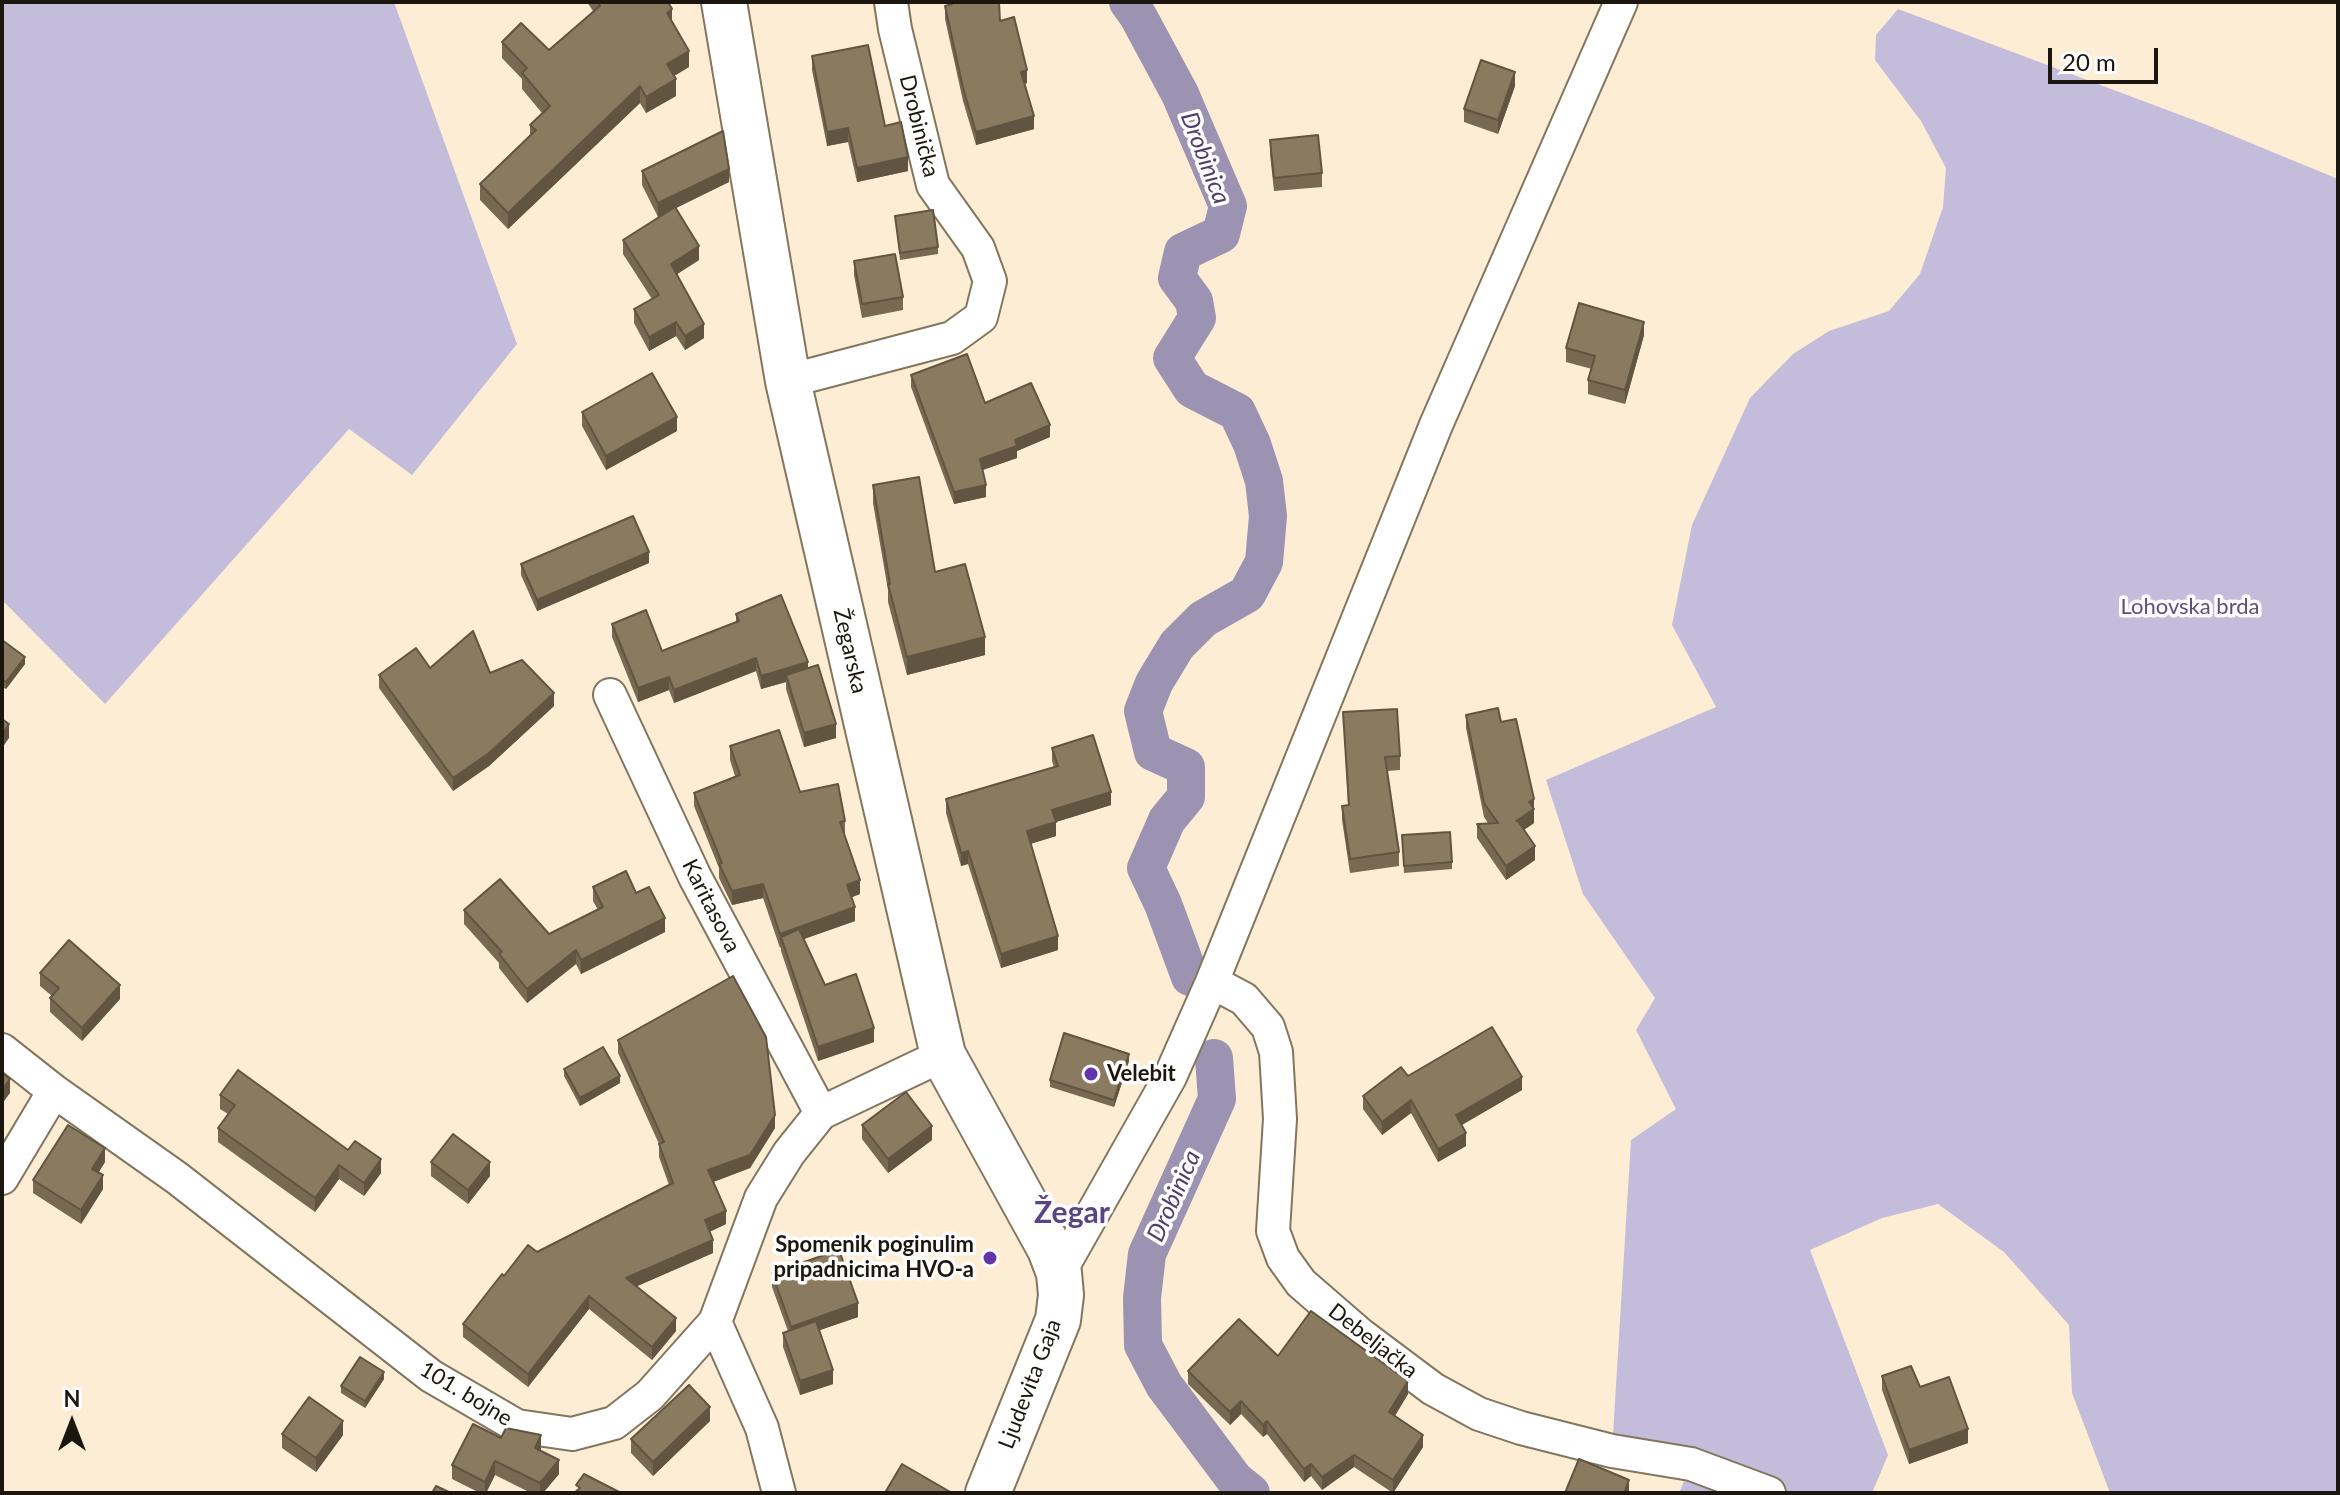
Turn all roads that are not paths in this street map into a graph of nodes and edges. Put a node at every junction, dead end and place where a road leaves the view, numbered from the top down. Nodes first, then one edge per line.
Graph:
1 (724, 2) edge
2 (891, 2) edge
3 (1621, 2) edge
4 (788, 381) junction
5 (610, 695) dead end
6 (1212, 982) junction
7 (2, 1050) edge
8 (943, 1055) junction
9 (54, 1091) junction
10 (821, 1113) junction
11 (2, 1178) edge
12 (1059, 1273) junction
13 (715, 1322) junction
14 (779, 1493) edge
15 (988, 1493) edge
16 (1769, 1493) edge

1 - 4 street, Žegarska
2 - 4 street, Drobinička
3 - 6 street
4 - 8 street, Žegarska
5 - 10 street, Karitasova
6 - 12 street
6 - 16 street, Debeljačka
7 - 9 street, 101. bojne
8 - 10 street, 101. bojne
8 - 12 street, Žegarska
9 - 11 street
9 - 13 street, 101. bojne
10 - 13 street, 101. bojne
12 - 15 street, Ljudevita Gaja
13 - 14 street

